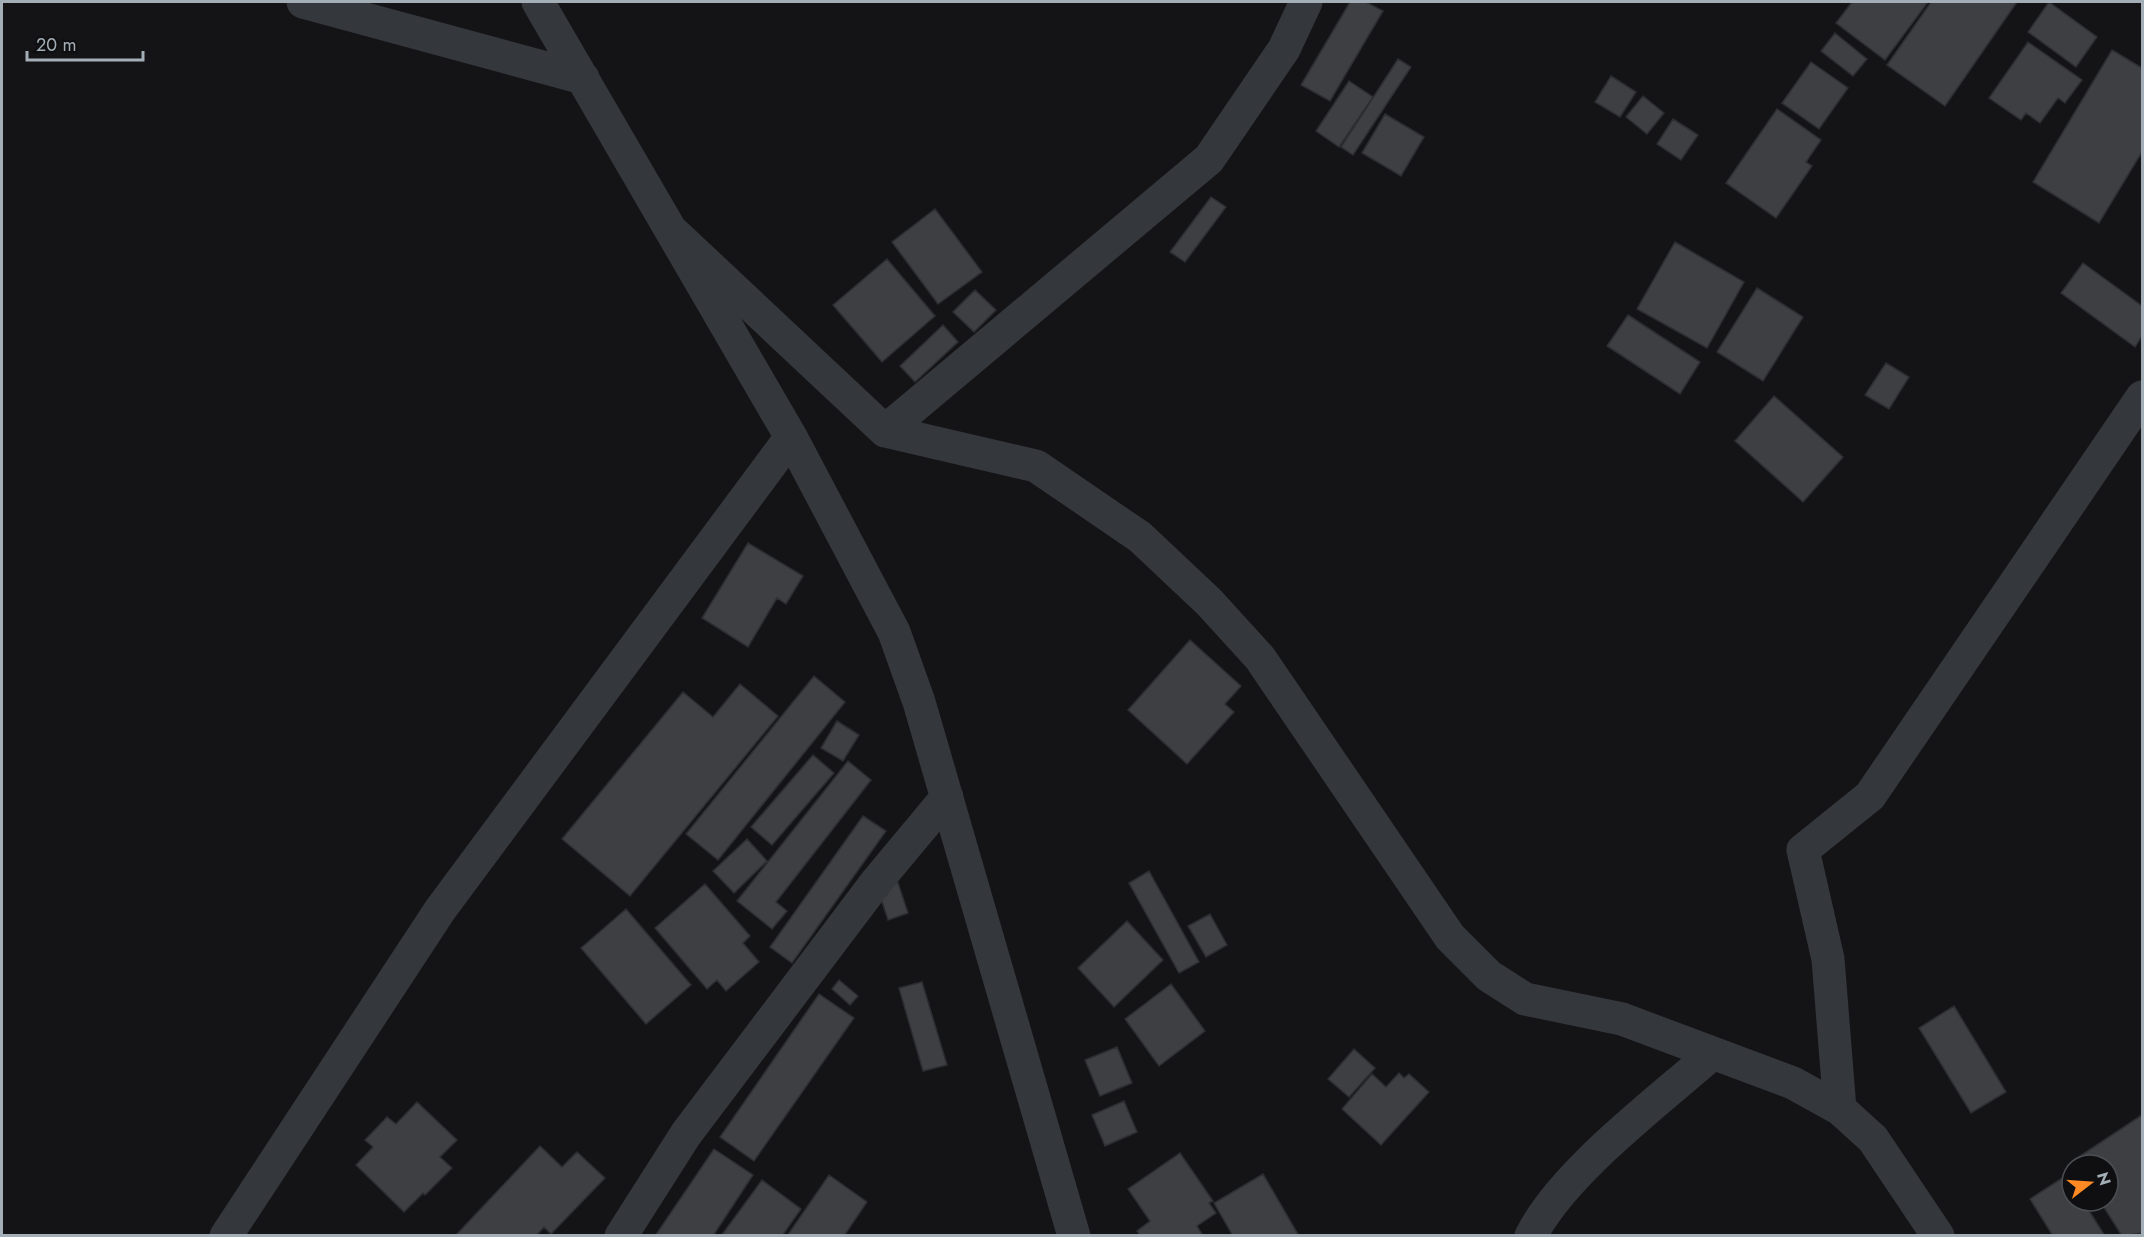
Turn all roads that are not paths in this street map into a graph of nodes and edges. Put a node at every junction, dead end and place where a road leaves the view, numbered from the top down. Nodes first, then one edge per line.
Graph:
1 (303, 2) edge
2 (538, 2) edge
3 (1306, 2) edge
4 (583, 78) junction
5 (673, 232) junction
6 (2142, 397) edge
7 (885, 431) junction
8 (791, 437) junction
9 (947, 797) junction
10 (1713, 1053) junction
11 (1840, 1109) junction
12 (226, 1236) edge
13 (621, 1236) edge
14 (1074, 1236) edge
15 (1531, 1236) edge
16 (1938, 1236) edge

1 - 4 street
2 - 4 street
3 - 7 street
4 - 5 street
5 - 7 street
5 - 8 street
6 - 11 street
7 - 10 street
8 - 9 street
8 - 12 street
9 - 13 street
9 - 14 street
10 - 11 street
10 - 15 street
11 - 16 street

